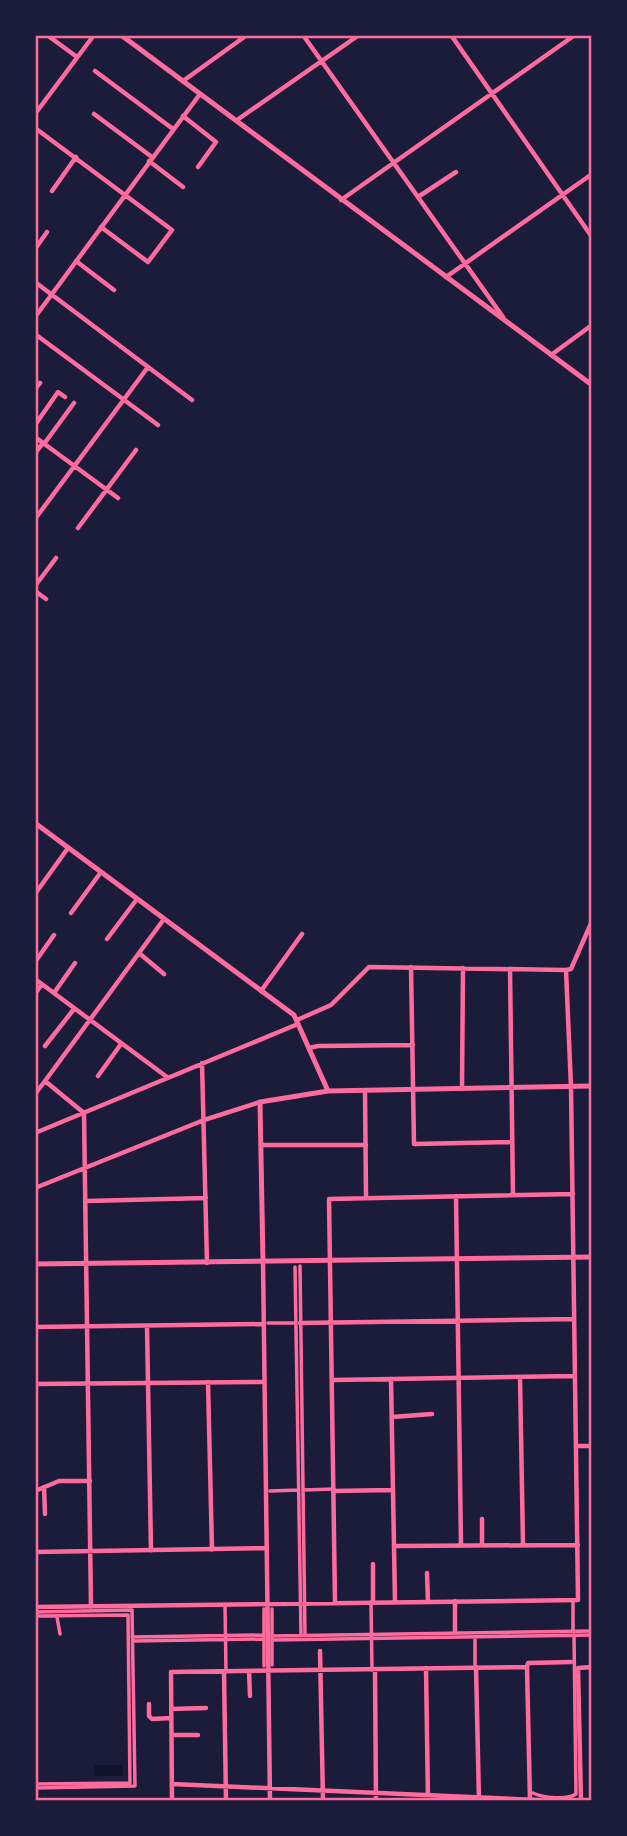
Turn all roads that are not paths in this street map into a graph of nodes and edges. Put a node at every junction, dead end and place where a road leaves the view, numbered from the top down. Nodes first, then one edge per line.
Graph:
1 (47, 35) edge
2 (94, 35) edge
3 (121, 35) edge
4 (247, 35) edge
5 (303, 35) edge
6 (359, 35) edge
7 (451, 35) edge
8 (575, 35) edge
9 (77, 57) junction
10 (322, 61) junction
11 (95, 71) dead end
12 (183, 80) junction
13 (491, 93) junction
14 (200, 94) junction
15 (35, 114) edge
16 (94, 114) dead end
17 (183, 117) junction
18 (237, 120) junction
19 (35, 128) edge
20 (173, 130) junction
21 (76, 157) junction
22 (151, 159) junction
23 (394, 163) junction
24 (198, 167) dead end
25 (456, 172) dead end
26 (592, 174) edge
27 (183, 187) dead end
28 (52, 191) dead end
29 (125, 194) junction
30 (563, 195) junction
31 (418, 197) junction
32 (341, 200) junction
33 (101, 227) junction
34 (47, 232) dead end
35 (592, 237) edge
36 (35, 249) edge
37 (76, 261) junction
38 (465, 264) junction
39 (446, 277) junction
40 (35, 282) edge
41 (114, 290) dead end
42 (52, 294) junction
43 (35, 317) edge
44 (505, 321) junction
45 (592, 326) edge
46 (35, 334) edge
47 (551, 356) junction
48 (148, 367) junction
49 (40, 383) dead end
50 (592, 385) edge
51 (35, 389) edge
52 (65, 397) dead end
53 (124, 400) junction
54 (192, 400) dead end
55 (74, 403) dead end
56 (35, 425) edge
57 (158, 425) dead end
58 (35, 437) edge
59 (43, 443) junction
60 (136, 450) dead end
61 (35, 453) edge
62 (74, 466) junction
63 (106, 490) junction
64 (118, 498) dead end
65 (35, 519) edge
66 (78, 528) dead end
67 (56, 558) dead end
68 (35, 589) edge
69 (46, 599) dead end
70 (35, 823) edge
71 (68, 848) junction
72 (101, 872) junction
73 (35, 894) edge
74 (137, 899) junction
75 (71, 913) dead end
76 (164, 919) junction
77 (592, 921) edge
78 (302, 934) dead end
79 (54, 935) dead end
80 (107, 939) dead end
81 (139, 953) junction
82 (35, 962) edge
83 (75, 963) dead end
84 (411, 967) junction
85 (463, 968) junction
86 (510, 969) junction
87 (566, 970) junction
88 (164, 974) dead end
89 (35, 979) edge
90 (42, 985) junction
91 (261, 991) junction
92 (54, 993) junction
93 (35, 994) edge
94 (74, 1009) junction
95 (89, 1021) junction
96 (298, 1022) junction
97 (121, 1044) junction
98 (412, 1045) junction
99 (45, 1046) dead end
100 (309, 1048) junction
101 (202, 1063) junction
102 (98, 1076) dead end
103 (167, 1078) junction
104 (45, 1081) junction
105 (592, 1086) edge
106 (511, 1087) junction
107 (571, 1087) junction
108 (413, 1088) junction
109 (462, 1088) junction
110 (365, 1089) junction
111 (328, 1091) junction
112 (35, 1094) edge
113 (260, 1102) junction
114 (84, 1113) junction
115 (204, 1120) junction
116 (35, 1133) edge
117 (512, 1142) junction
118 (261, 1145) junction
119 (366, 1145) junction
120 (87, 1166) junction
121 (35, 1188) edge
122 (573, 1194) junction
123 (513, 1195) junction
124 (456, 1196) junction
125 (366, 1197) junction
126 (206, 1198) junction
127 (87, 1201) junction
128 (574, 1257) junction
129 (592, 1257) edge
130 (457, 1258) junction
131 (330, 1261) junction
132 (263, 1262) junction
133 (88, 1263) junction
134 (207, 1263) junction
135 (35, 1264) edge
136 (298, 1266) dead end
137 (574, 1319) junction
138 (458, 1321) junction
139 (298, 1323) junction
140 (331, 1323) junction
141 (266, 1324) junction
142 (148, 1326) junction
143 (35, 1327) edge
144 (88, 1327) junction
145 (575, 1376) junction
146 (520, 1377) junction
147 (459, 1378) junction
148 (391, 1379) junction
149 (333, 1380) junction
150 (148, 1382) junction
151 (208, 1382) junction
152 (264, 1382) junction
153 (35, 1384) edge
154 (89, 1384) junction
155 (432, 1414) dead end
156 (392, 1417) junction
157 (577, 1446) junction
158 (592, 1446) edge
159 (90, 1481) junction
160 (44, 1487) junction
161 (35, 1490) edge
162 (301, 1490) junction
163 (334, 1490) junction
164 (393, 1490) junction
165 (270, 1491) dead end
166 (45, 1514) dead end
167 (482, 1519) dead end
168 (461, 1545) junction
169 (482, 1545) junction
170 (523, 1545) junction
171 (578, 1545) junction
172 (394, 1546) junction
173 (267, 1548) junction
174 (212, 1550) junction
175 (91, 1551) junction
176 (151, 1551) junction
177 (35, 1552) edge
178 (373, 1564) dead end
179 (427, 1573) dead end
180 (573, 1600) junction
181 (454, 1601) junction
182 (335, 1602) junction
183 (372, 1602) junction
184 (395, 1602) junction
185 (428, 1602) junction
186 (303, 1603) junction
187 (225, 1605) junction
188 (91, 1607) junction
189 (265, 1607) junction
190 (272, 1609) dead end
191 (35, 1612) edge
192 (57, 1617) dead end
193 (456, 1630) dead end
194 (574, 1633) junction
195 (592, 1633) edge
196 (60, 1634) dead end
197 (303, 1635) junction
198 (371, 1636) junction
199 (264, 1637) junction
200 (475, 1637) junction
201 (225, 1638) junction
202 (272, 1638) junction
203 (132, 1639) junction
204 (320, 1651) dead end
205 (571, 1662) dead end
206 (264, 1666) dead end
207 (476, 1667) junction
208 (527, 1667) junction
209 (592, 1667) edge
210 (271, 1668) junction
211 (426, 1668) junction
212 (321, 1670) junction
213 (373, 1670) junction
214 (249, 1671) junction
215 (225, 1672) junction
216 (250, 1696) dead end
217 (149, 1704) dead end
218 (206, 1708) dead end
219 (171, 1709) junction
220 (172, 1718) junction
221 (172, 1735) junction
222 (198, 1735) dead end
223 (172, 1784) junction
224 (35, 1786) edge
225 (226, 1786) junction
226 (270, 1787) junction
227 (323, 1789) junction
228 (375, 1791) junction
229 (533, 1793) dead end
230 (428, 1794) junction
231 (479, 1798) edge
232 (530, 1800) edge
233 (172, 1801) edge
234 (226, 1801) edge
235 (270, 1801) edge
236 (323, 1801) edge
237 (376, 1801) edge
238 (428, 1801) edge
239 (562, 1801) edge
240 (580, 1801) edge

1 - 9 street
2 - 9 street
3 - 12 street
4 - 12 street
5 - 10 street
6 - 10 street
7 - 13 street
8 - 13 street
9 - 15 street
10 - 18 street
10 - 23 street
11 - 20 street
12 - 14 street
13 - 23 street
13 - 30 street
14 - 17 street
14 - 18 street
16 - 22 street
17 - 20 street
17 - 24 street
18 - 32 street
19 - 21 street
20 - 22 street
21 - 28 street
21 - 29 street
22 - 27 street
22 - 29 street
23 - 31 street
23 - 32 street
25 - 31 street
26 - 30 street
29 - 33 street
29 - 33 street
30 - 35 street
30 - 38 street
31 - 38 street
32 - 39 street
33 - 37 street
34 - 36 street
37 - 41 street
37 - 42 street
38 - 39 street
38 - 44 street
39 - 44 street
40 - 42 street
42 - 43 street
42 - 48 street
44 - 47 street
45 - 47 street
46 - 53 street
47 - 50 street
48 - 53 street
48 - 54 street
49 - 51 street
52 - 56 street
53 - 57 street
53 - 62 street
55 - 59 street
58 - 59 street
59 - 61 street
59 - 62 street
60 - 63 street
62 - 63 street
62 - 65 street
63 - 64 street
63 - 66 street
67 - 68 street
68 - 69 street
70 - 71 street
71 - 72 street
71 - 73 street
72 - 74 street
72 - 75 street
74 - 76 street
74 - 80 street
76 - 81 street
76 - 91 street
77 - 87 street
78 - 91 street
79 - 82 street
81 - 88 street
81 - 95 street
83 - 92 street
84 - 85 street
84 - 96 street
84 - 98 street
85 - 86 street
85 - 109 street
86 - 87 street
86 - 106 street
87 - 107 street
89 - 90 street
90 - 92 street
90 - 93 street
91 - 96 street
92 - 94 street
94 - 95 street
94 - 99 street
95 - 97 street
95 - 104 street
96 - 100 street
96 - 101 street
97 - 102 street
97 - 103 street
98 - 100 street
98 - 108 street
100 - 111 street
101 - 103 street
101 - 115 street
103 - 114 street
104 - 112 street
104 - 114 street
105 - 107 street
106 - 107 street
106 - 109 street
106 - 117 street
107 - 122 street
108 - 109 street
108 - 110 street
108 - 117 street
110 - 111 street
110 - 119 street
111 - 113 street
113 - 115 street
113 - 118 street
114 - 116 street
114 - 120 street
115 - 120 street
115 - 126 street
117 - 123 street
118 - 119 street
118 - 132 street
119 - 125 street
120 - 121 street
120 - 127 street
122 - 123 street
122 - 128 street
123 - 124 street
124 - 125 street
124 - 130 street
125 - 131 street
126 - 127 street
126 - 134 street
127 - 133 street
128 - 129 street
128 - 130 street
128 - 137 street
130 - 131 street
130 - 138 street
131 - 132 street
131 - 140 street
132 - 134 street
132 - 141 street
133 - 134 street
133 - 135 street
133 - 144 street
136 - 139 street
137 - 138 street
137 - 145 street
138 - 140 street
138 - 147 street
139 - 140 street
139 - 141 street
139 - 162 street
140 - 149 street
141 - 142 street
141 - 152 street
142 - 144 street
142 - 150 street
143 - 144 street
144 - 154 street
145 - 146 street
145 - 157 street
146 - 147 street
146 - 170 street
147 - 148 street
147 - 168 street
148 - 149 street
148 - 156 street
149 - 163 street
150 - 151 street
150 - 154 street
150 - 176 street
151 - 152 street
151 - 174 street
152 - 173 street
153 - 154 street
154 - 159 street
155 - 156 street
156 - 164 street
157 - 158 street
157 - 171 street
159 - 160 street
159 - 175 street
160 - 161 street
160 - 166 street
162 - 163 street
162 - 165 street
162 - 186 street
163 - 164 street
163 - 182 street
164 - 172 street
167 - 169 street
168 - 169 street
168 - 172 street
169 - 170 street
170 - 171 street
171 - 180 street
172 - 184 street
173 - 174 street
173 - 189 street
174 - 176 street
175 - 176 street
175 - 177 street
175 - 188 street
178 - 183 street
179 - 185 street
180 - 181 street
180 - 194 street
181 - 185 street
181 - 193 street
182 - 183 street
182 - 186 street
183 - 184 street
183 - 198 street
184 - 185 street
186 - 189 street
186 - 197 street
187 - 188 street
187 - 189 street
187 - 201 street
188 - 191 street
189 - 199 street
189 - 210 street
190 - 202 street
191 - 203 street
191 - 224 street
192 - 196 street
194 - 195 street
194 - 198 street
194 - 200 street
194 - 229 street
197 - 198 street
197 - 202 street
198 - 200 street
198 - 202 street
198 - 213 street
199 - 201 street
199 - 206 street
200 - 207 street
201 - 203 street
201 - 215 street
202 - 210 street
203 - 224 street
204 - 212 street
205 - 208 street
207 - 208 street
207 - 211 street
207 - 231 street
208 - 232 street
209 - 240 street
210 - 212 street
210 - 214 street
210 - 226 street
211 - 213 street
211 - 230 street
212 - 213 street
212 - 227 street
213 - 228 street
214 - 215 street
214 - 216 street
215 - 219 street
215 - 225 street
217 - 220 street
218 - 219 street
219 - 220 street
220 - 221 street
221 - 222 street
221 - 223 street
223 - 225 street
223 - 233 street
225 - 226 street
225 - 234 street
226 - 227 street
226 - 235 street
227 - 228 street
227 - 236 street
228 - 230 street
228 - 237 street
230 - 231 street
230 - 238 street
231 - 232 street
232 - 239 street

